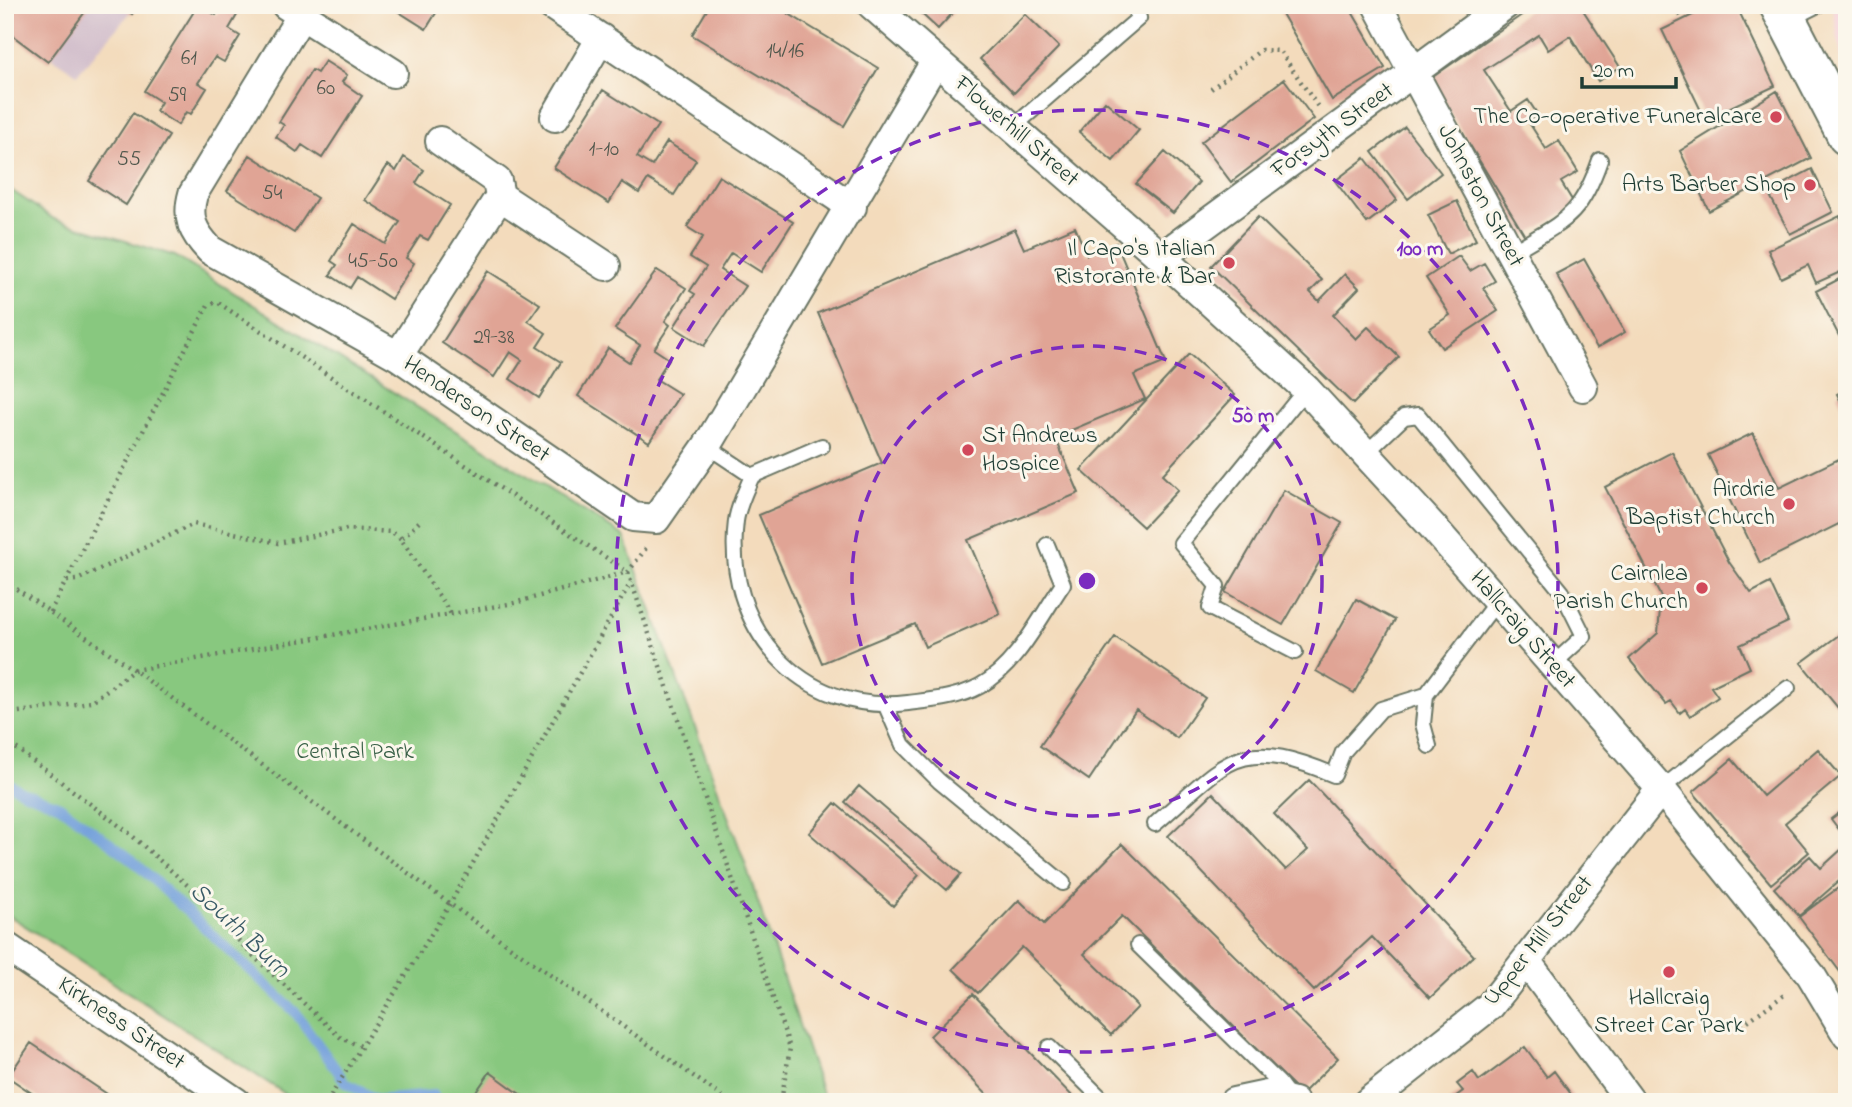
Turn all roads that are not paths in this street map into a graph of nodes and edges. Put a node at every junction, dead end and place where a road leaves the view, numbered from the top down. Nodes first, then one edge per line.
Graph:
1 (551, 5) edge
2 (872, 5) edge
3 (1133, 5) edge
4 (1377, 5) edge
5 (1505, 5) edge
6 (294, 10) edge
7 (1795, 10) edge
8 (601, 38) junction
9 (935, 62) junction
10 (393, 72) dead end
11 (1414, 72) junction
12 (555, 117) dead end
13 (1012, 128) junction
14 (1847, 136) edge
15 (440, 141) dead end
16 (1600, 160) dead end
17 (500, 196) junction
18 (852, 207) junction
19 (1511, 253) junction
20 (1161, 257) junction
21 (606, 266) dead end
22 (398, 356) junction
23 (1583, 387) dead end
24 (1306, 389) junction
25 (706, 446) junction
26 (821, 446) dead end
27 (1366, 453) junction
28 (751, 476) junction
29 (1047, 545) dead end
30 (1497, 601) junction
31 (1294, 652) dead end
32 (1552, 665) junction
33 (1788, 688) dead end
34 (1426, 695) junction
35 (886, 706) junction
36 (1429, 746) dead end
37 (1661, 789) junction
38 (1155, 824) dead end
39 (1063, 883) dead end
40 (1138, 945) dead end
41 (5, 946) edge
42 (1527, 962) junction
43 (1846, 1031) edge
44 (1049, 1047) dead end
45 (1293, 1101) edge
46 (236, 1102) edge
47 (1105, 1102) edge
48 (1234, 1102) edge
49 (1367, 1102) edge
50 (1631, 1102) edge

1 - 8 street
2 - 9 street, Flowerhill Street
3 - 13 lane
4 - 11 street, Johnston Street
5 - 11 street, Forsyth Street
6 - 10 street, Henderson Street
6 - 22 street, Henderson Street
7 - 14 main road
8 - 12 street
8 - 18 street
9 - 13 street, Flowerhill Street
9 - 18 street
11 - 19 street, Johnston Street
11 - 20 street, Forsyth Street
13 - 20 street, Flowerhill Street
15 - 17 street
16 - 19 lane
17 - 21 street
17 - 22 street
18 - 25 street
19 - 23 street, Johnston Street
20 - 24 street, Hallcraig Street
22 - 25 street, Henderson Street
24 - 27 street, Hallcraig Street
24 - 31 lane
25 - 28 lane
26 - 28 lane
27 - 30 street, Hallcraig Street
27 - 32 lane
28 - 35 lane
29 - 35 lane
30 - 32 street, Hallcraig Street
30 - 34 lane
32 - 37 street, Hallcraig Street
33 - 37 lane
34 - 36 lane
34 - 38 lane
35 - 39 lane
37 - 42 street, Upper Mill Street
37 - 43 street, Hallcraig Street
40 - 45 lane
41 - 46 street, Kirkness Street
42 - 49 street, Upper Mill Street
42 - 50 street
44 - 47 lane
45 - 48 street

